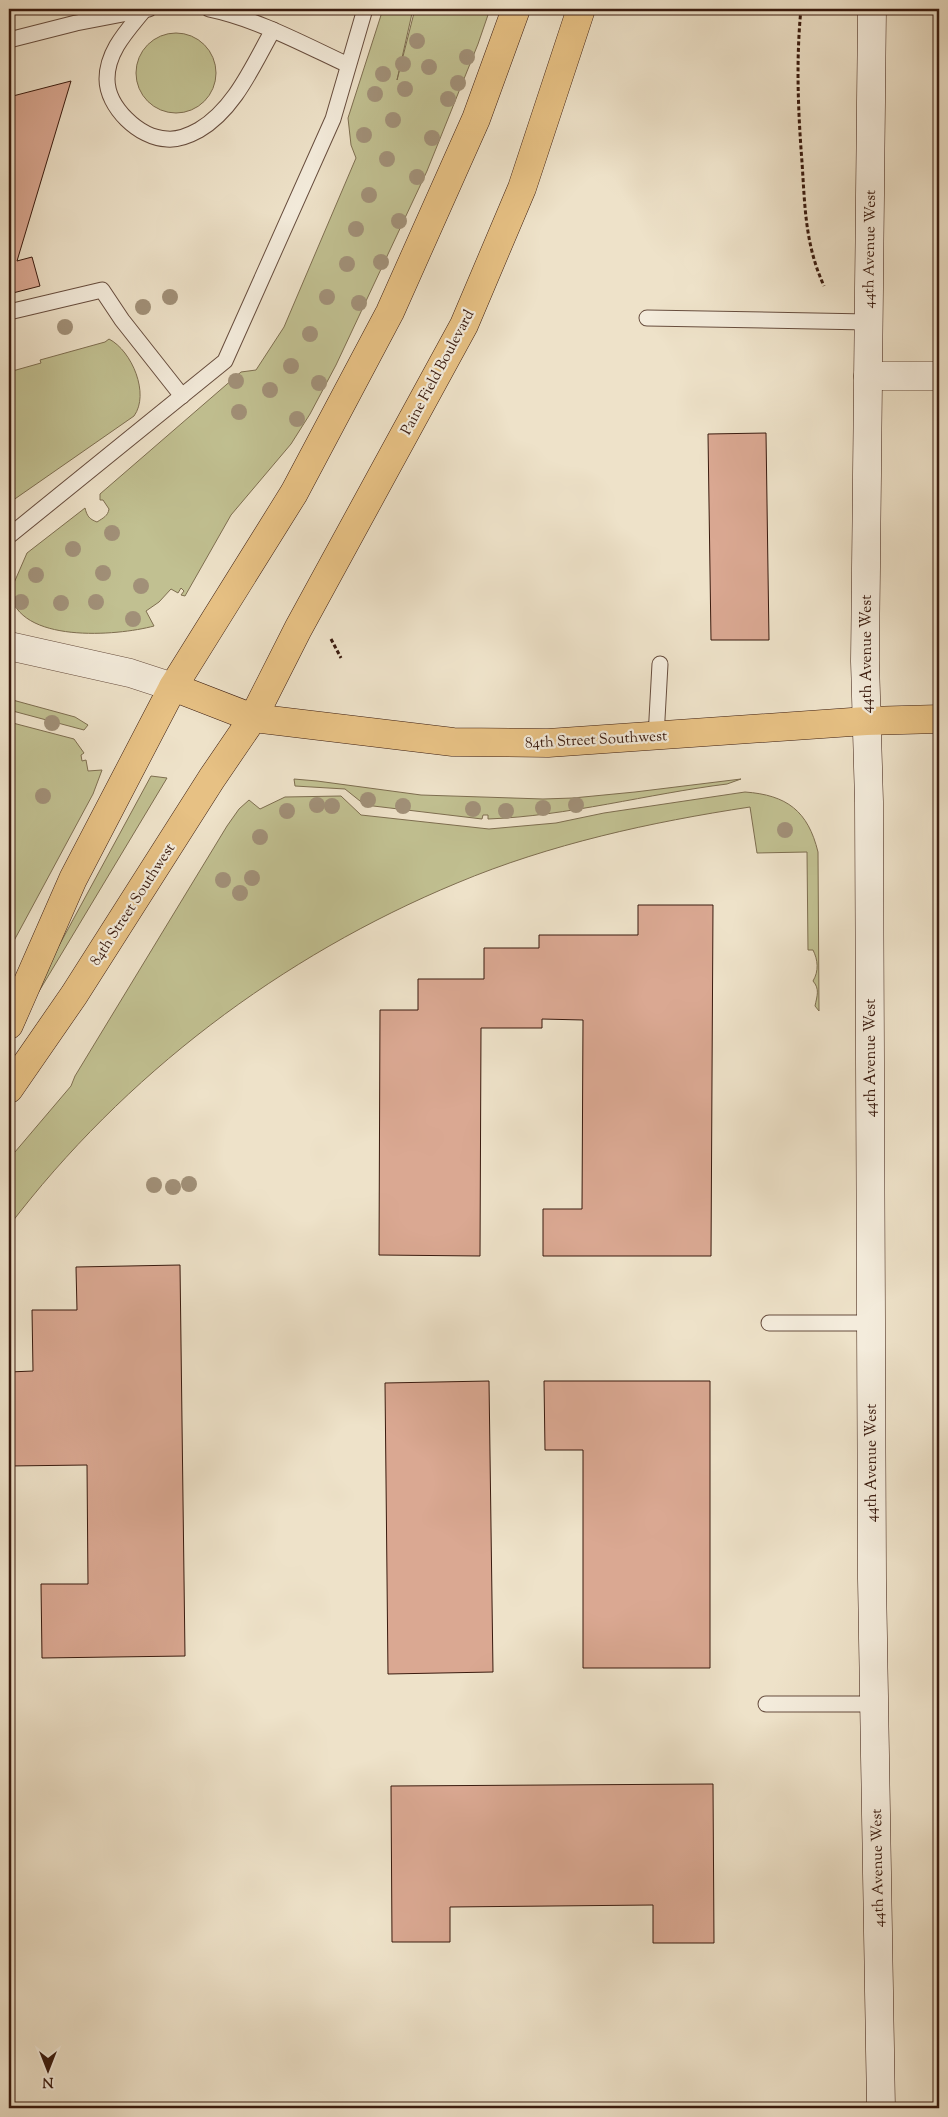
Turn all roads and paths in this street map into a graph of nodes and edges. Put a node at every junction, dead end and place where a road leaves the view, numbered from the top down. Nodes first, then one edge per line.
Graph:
1 (148, 9) edge
2 (208, 9) edge
3 (366, 9) edge
4 (516, 9) edge
5 (581, 9) edge
6 (801, 9) edge
7 (872, 9) edge
8 (273, 30) junction
9 (9, 40) edge
10 (348, 65) junction
11 (824, 286) dead end
12 (9, 312) edge
13 (647, 318) dead end
14 (868, 322) junction
15 (868, 376) junction
16 (939, 376) edge
17 (182, 396) junction
18 (9, 536) edge
19 (331, 639) dead end
20 (9, 646) edge
21 (342, 658) dead end
22 (660, 664) dead end
23 (173, 687) junction
24 (253, 718) junction
25 (939, 719) edge
26 (866, 721) junction
27 (656, 737) junction
28 (9, 1025) edge
29 (9, 1089) edge
30 (769, 1323) dead end
31 (871, 1323) junction
32 (766, 1704) dead end
33 (874, 1704) junction
34 (881, 2108) edge

1 - 8 lane
1 - 9 lane
2 - 8 lane
3 - 10 lane
4 - 23 main road
5 - 24 main road, Paine Field Boulevard
6 - 11 path
7 - 14 street, 44th Avenue West
8 - 10 lane
10 - 17 lane
12 - 17 lane
13 - 14 lane
14 - 15 street, 44th Avenue West
15 - 16 street
15 - 26 street, 44th Avenue West
17 - 18 lane
19 - 21 path
20 - 23 street, 84th Street Southwest
22 - 27 lane
23 - 24 main road, 84th Street Southwest
23 - 28 main road
24 - 27 main road, 84th Street Southwest
24 - 29 main road, 84th Street Southwest
25 - 26 main road, 84th Street Southwest
26 - 27 main road, 84th Street Southwest
26 - 31 street, 44th Avenue West
30 - 31 lane
31 - 33 street, 44th Avenue West
32 - 33 lane
33 - 34 street, 44th Avenue West

